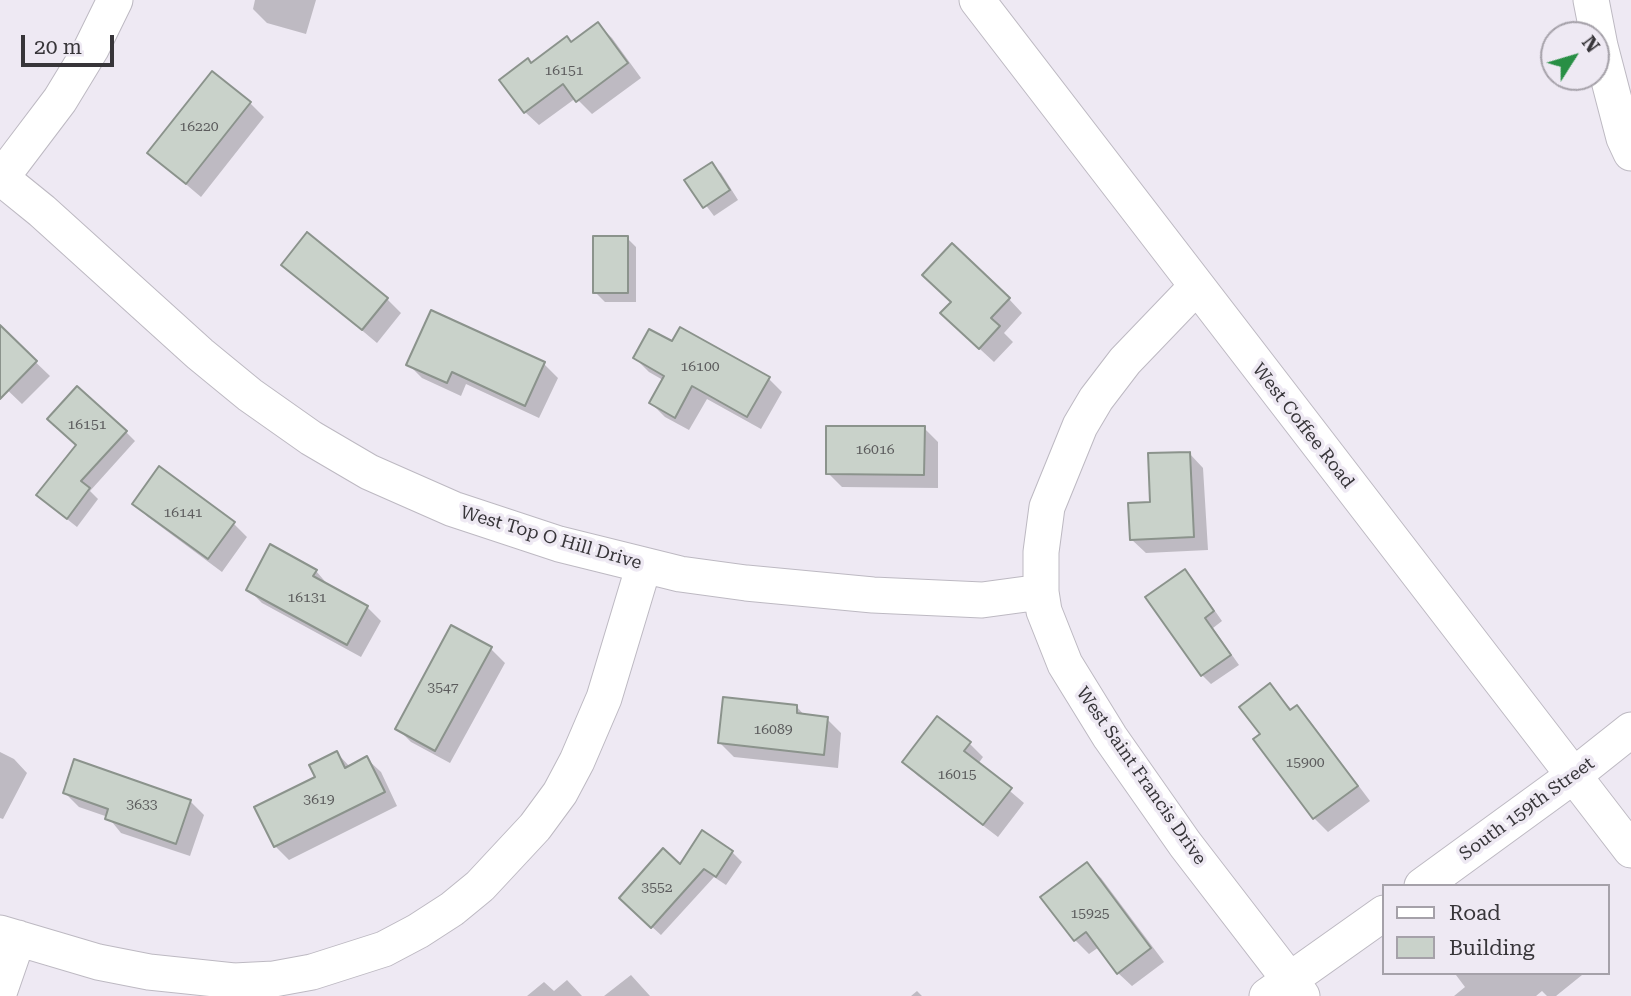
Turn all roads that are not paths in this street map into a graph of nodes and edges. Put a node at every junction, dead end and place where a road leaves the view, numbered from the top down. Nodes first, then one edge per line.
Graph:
1 (115, 0) edge
2 (977, 0) edge
3 (1591, 0) edge
4 (1631, 153) edge
5 (1, 178) edge
6 (1196, 287) junction
7 (644, 565) junction
8 (1041, 592) junction
9 (1631, 730) edge
10 (1573, 776) junction
11 (1631, 850) edge
12 (1425, 884) edge
13 (1382, 915) edge
14 (9, 935) edge
15 (0, 990) edge
16 (1286, 990) edge

1 - 5 street
2 - 6 street, West Coffee Road
3 - 4 street
5 - 7 street, West Top O Hill Drive
6 - 8 street, West Saint Francis Drive
6 - 10 street, West Coffee Road
7 - 8 street, West Top O Hill Drive
7 - 14 street
8 - 16 street, West Saint Francis Drive
9 - 10 street, South 159th Street
10 - 11 street, West Coffee Road
10 - 12 street, South 159th Street
13 - 16 street
14 - 15 street

